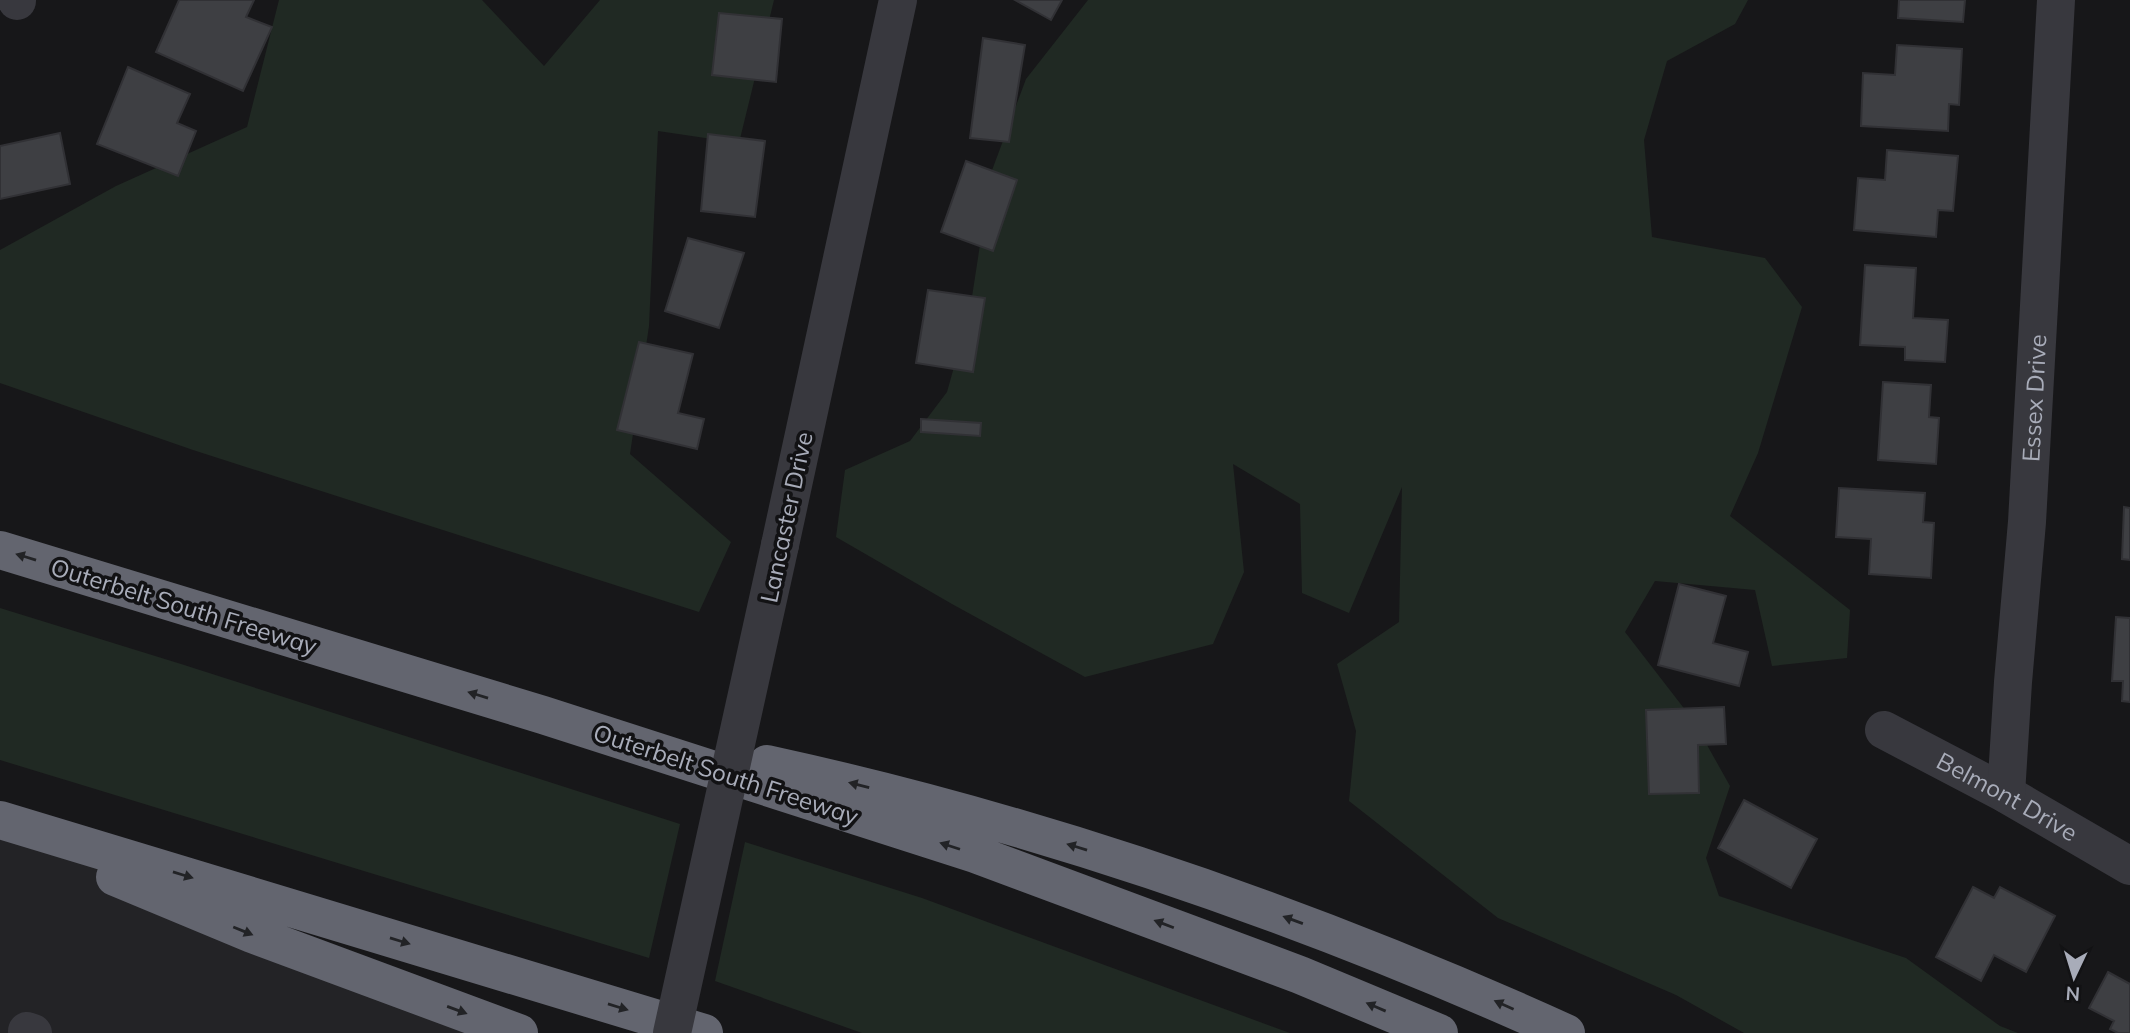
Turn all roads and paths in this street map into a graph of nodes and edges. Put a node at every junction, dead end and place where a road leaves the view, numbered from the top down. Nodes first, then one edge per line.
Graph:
1 (898, 0) edge
2 (2056, 0) edge
3 (0, 550) edge
4 (543, 715) junction
5 (1884, 730) dead end
6 (2006, 794) junction
7 (0, 820) edge
8 (0, 828) edge
9 (2130, 866) edge
10 (519, 1033) edge
11 (672, 1033) edge
12 (704, 1033) edge
13 (1439, 1033) edge
14 (1566, 1033) edge

1 - 11 street, Lancaster Drive, bridge
2 - 6 street, Essex Drive
4 -> 3 highway, Outerbelt South Freeway
13 -> 4 highway, Outerbelt South Freeway
14 -> 4 highway
5 - 6 street, Belmont Drive
6 - 9 street, Belmont Drive
7 -> 12 highway
8 -> 10 highway

